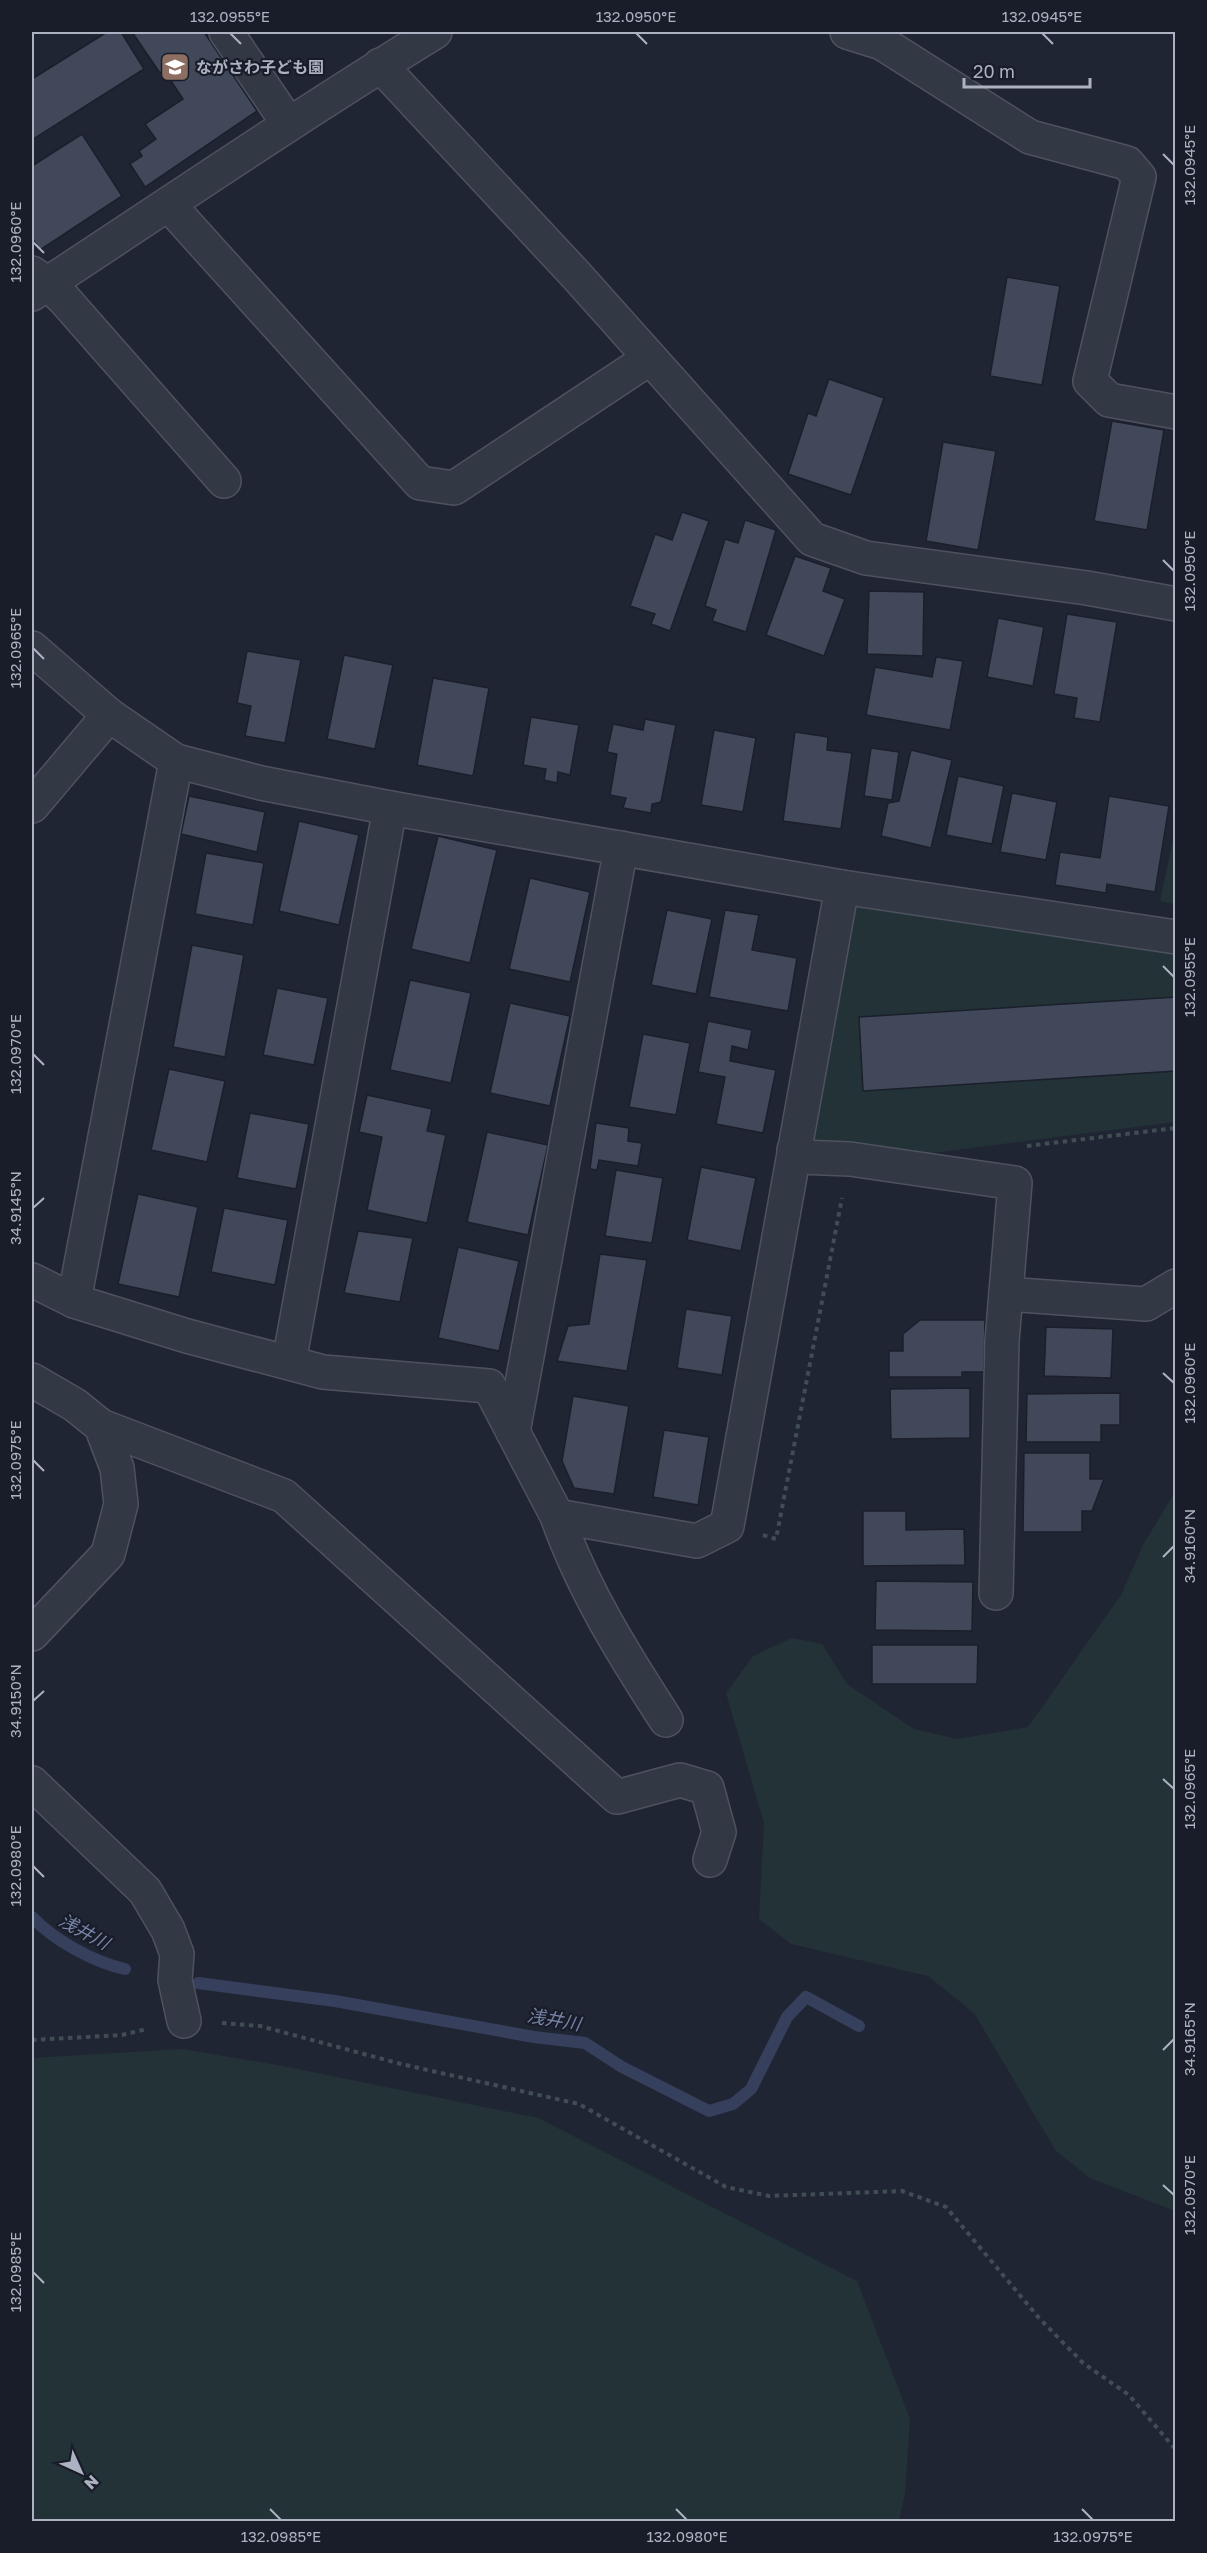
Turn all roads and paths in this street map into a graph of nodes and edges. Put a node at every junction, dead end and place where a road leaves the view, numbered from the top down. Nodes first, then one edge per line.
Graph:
1 (226, 32) edge
2 (435, 32) edge
3 (847, 32) edge
4 (380, 66) junction
5 (288, 123) junction
6 (169, 204) junction
7 (37, 284) edge
8 (650, 358) junction
9 (1176, 412) edge
10 (224, 481) dead end
11 (1176, 604) edge
12 (32, 648) edge
13 (108, 715) junction
14 (176, 761) junction
15 (32, 806) edge
16 (390, 808) junction
17 (621, 848) junction
18 (842, 887) junction
19 (1176, 937) edge
20 (1176, 1128) edge
21 (1021, 1147) dead end
22 (794, 1150) junction
23 (850, 1159) junction
24 (32, 1280) edge
25 (1176, 1286) edge
26 (1006, 1294) junction
27 (74, 1300) junction
28 (289, 1362) junction
29 (32, 1380) edge
30 (101, 1426) junction
31 (513, 1432) junction
32 (557, 1516) junction
33 (727, 1526) junction
34 (996, 1593) dead end
35 (32, 1634) edge
36 (666, 1720) dead end
37 (32, 1783) edge
38 (710, 1860) dead end
39 (184, 2020) junction
40 (32, 2040) edge
41 (1176, 2450) edge

1 - 5 street
2 - 4 street
3 - 9 street
4 - 5 street
4 - 8 street
5 - 6 street
6 - 7 street
6 - 8 street
7 - 10 street
8 - 11 street
12 - 13 street
13 - 14 street
13 - 15 street
14 - 16 street
14 - 27 street
16 - 17 street
16 - 28 street
17 - 18 street
17 - 31 street
18 - 19 street
18 - 22 street
20 - 21 path
22 - 23 street
22 - 33 street
23 - 26 street
23 - 33 path
24 - 27 street
25 - 26 street
26 - 34 street
27 - 28 street
28 - 31 street
29 - 30 street
30 - 35 street
30 - 38 street
31 - 32 street
32 - 33 street
32 - 36 street
37 - 39 street
39 - 40 path
39 - 41 path

